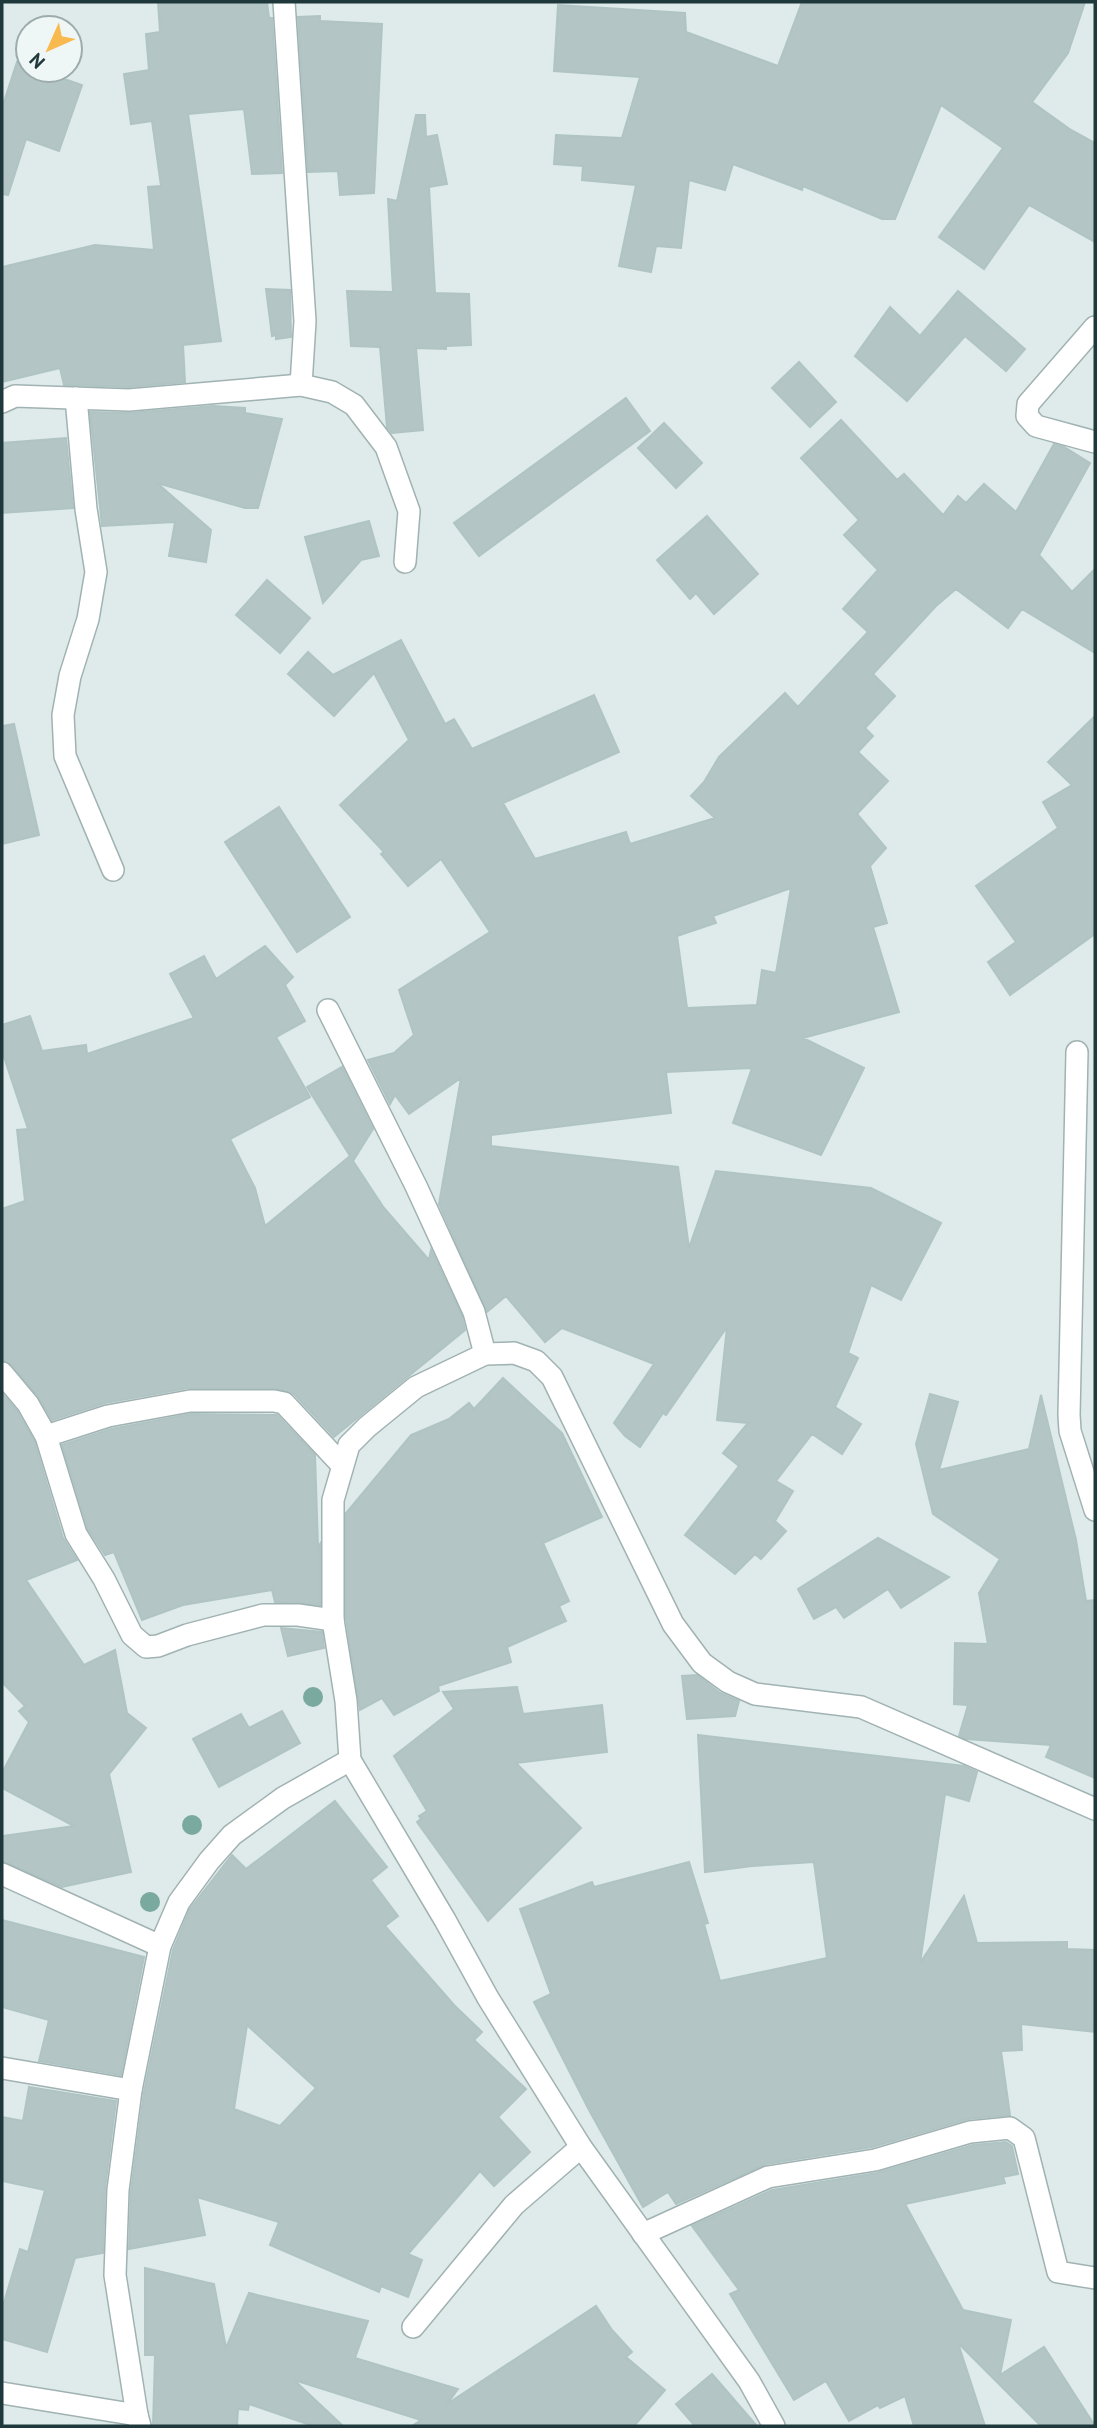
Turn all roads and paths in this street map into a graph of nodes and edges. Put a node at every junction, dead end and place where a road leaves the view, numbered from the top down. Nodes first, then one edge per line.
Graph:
1 (284, 2) edge
2 (1095, 327) edge
3 (301, 385) junction
4 (76, 398) junction
5 (2, 402) edge
6 (1095, 442) edge
7 (405, 562) dead end
8 (113, 870) dead end
9 (328, 1010) dead end
10 (1077, 1052) dead end
11 (485, 1354) junction
12 (2, 1373) edge
13 (46, 1436) junction
14 (342, 1465) junction
15 (1095, 1510) edge
16 (333, 1620) junction
17 (350, 1760) junction
18 (1095, 1809) edge
19 (2, 1874) edge
20 (160, 1946) junction
21 (2, 2068) edge
22 (131, 2090) junction
23 (582, 2147) junction
24 (643, 2234) junction
25 (1095, 2278) edge
26 (413, 2327) dead end
27 (2, 2393) edge
28 (139, 2420) edge
29 (774, 2426) edge

1 - 3 street
2 - 6 street
3 - 4 street
3 - 7 street
4 - 5 street
4 - 8 street
9 - 11 street
10 - 15 street
11 - 14 street
11 - 18 street
12 - 13 street
13 - 14 street
13 - 16 street
14 - 16 street
16 - 17 street
17 - 20 street
17 - 23 street
19 - 20 street
20 - 22 street
21 - 22 street
22 - 28 street
23 - 24 street
23 - 26 street
24 - 25 street
24 - 29 street
27 - 28 street

